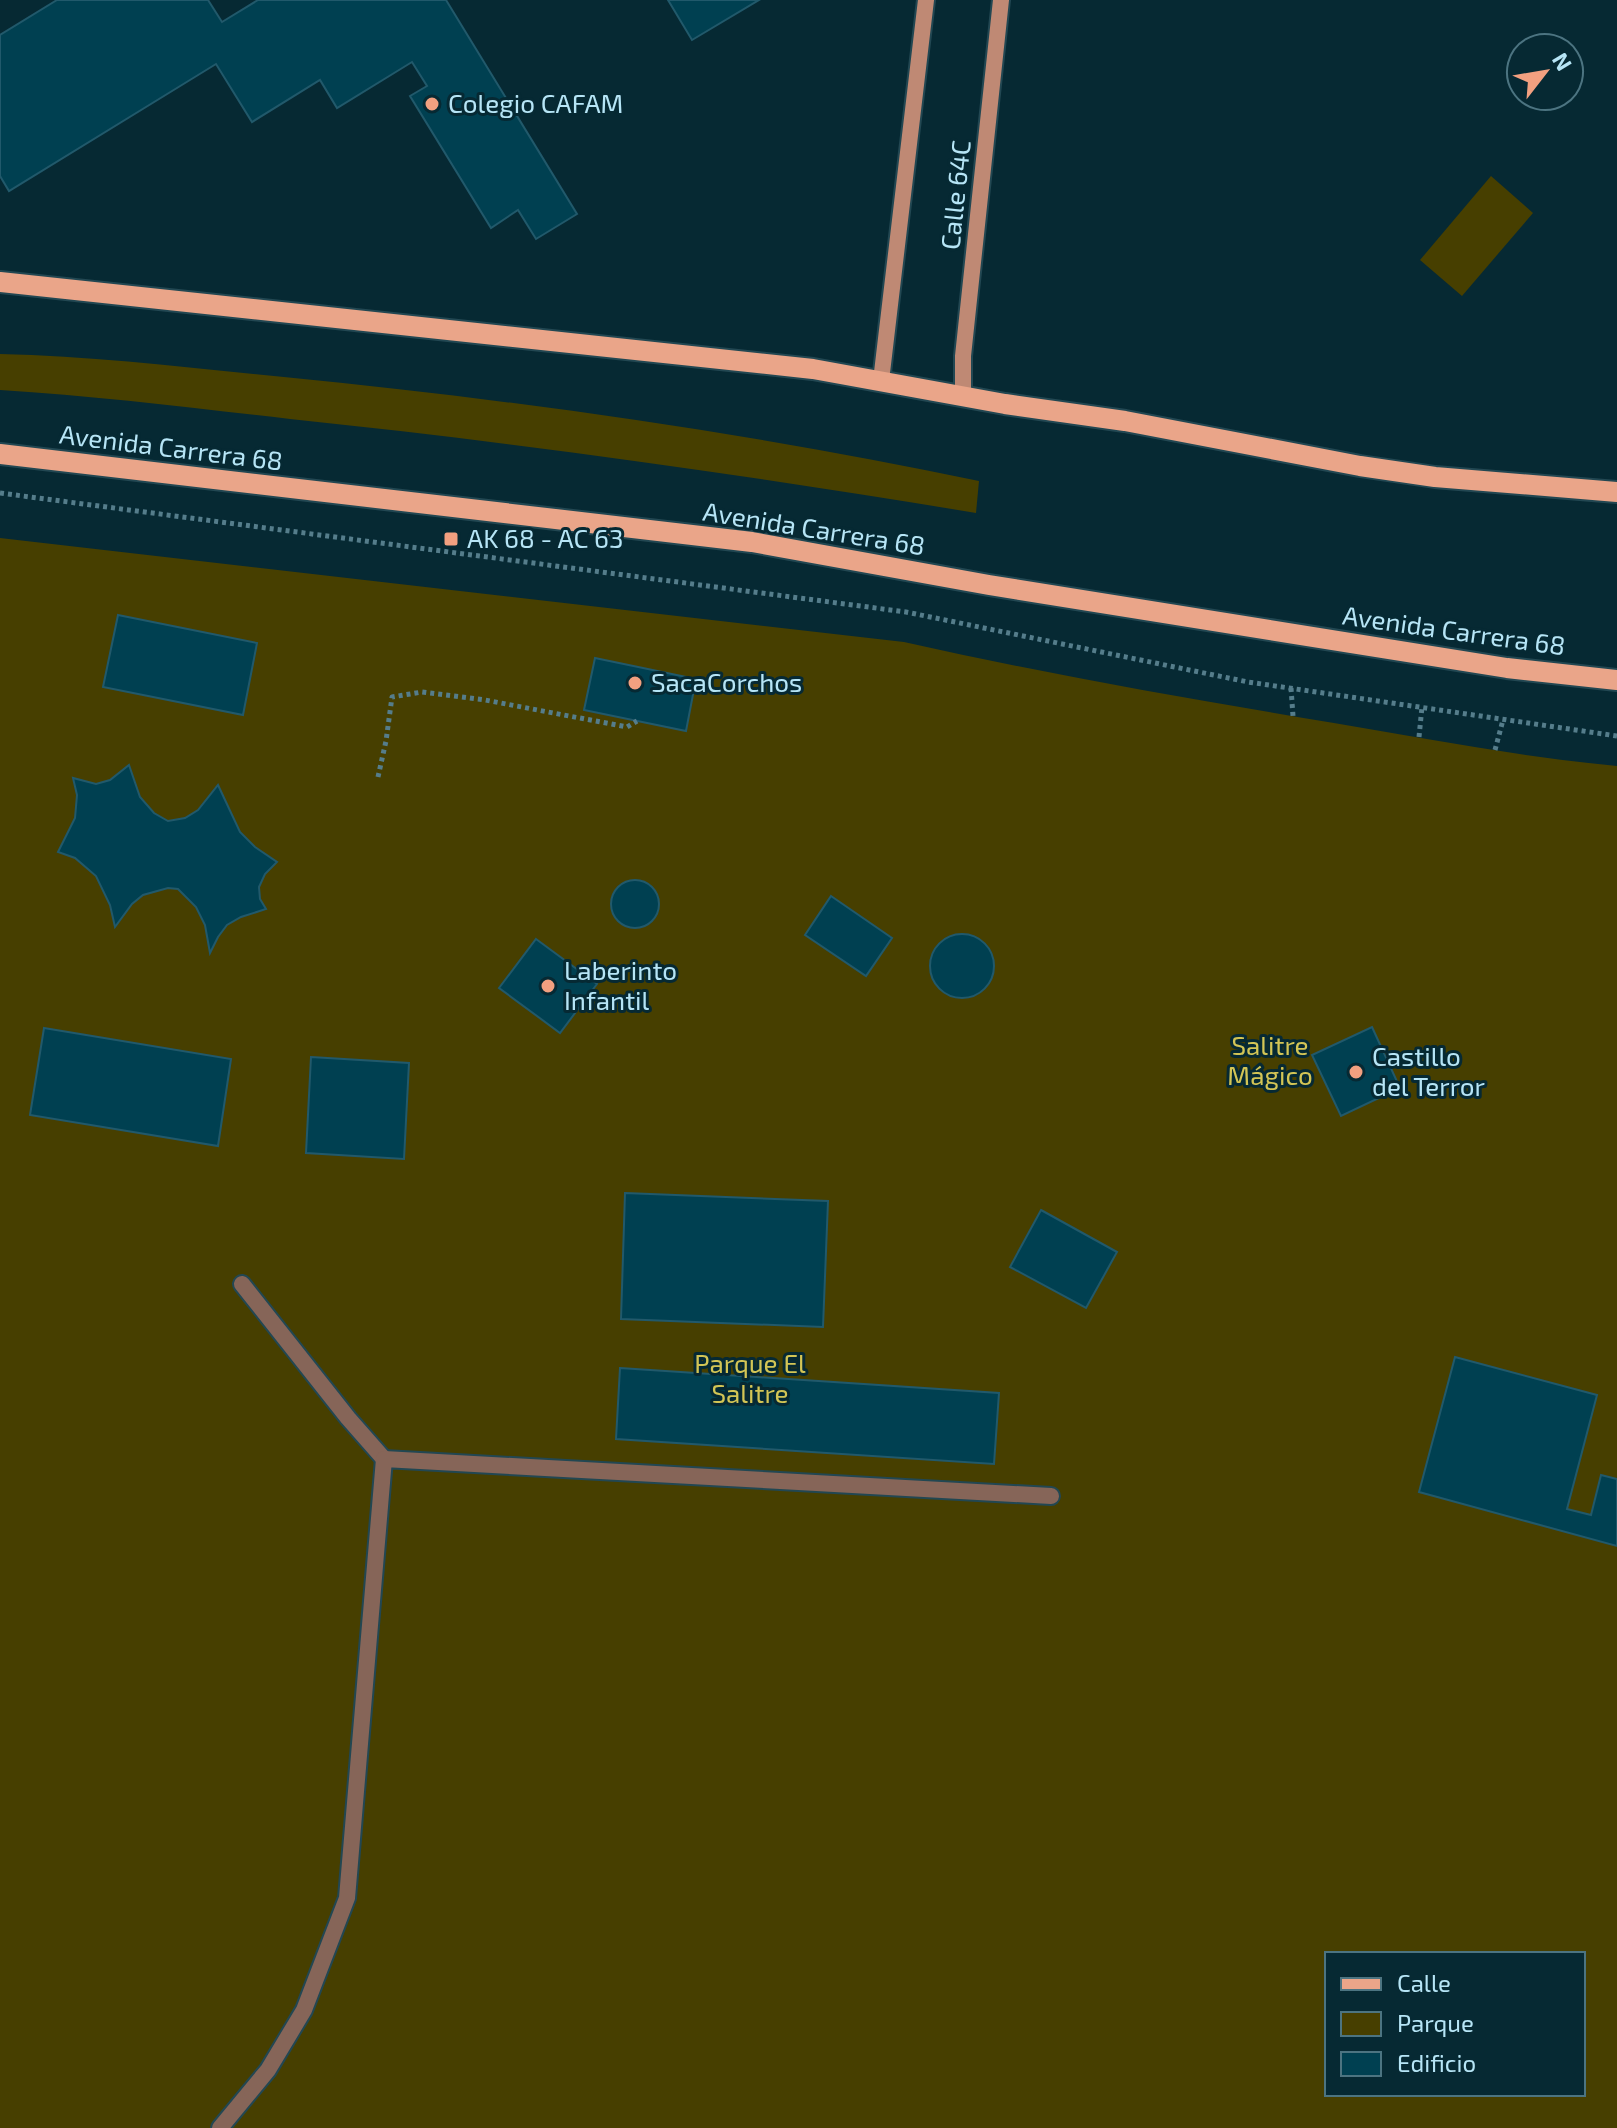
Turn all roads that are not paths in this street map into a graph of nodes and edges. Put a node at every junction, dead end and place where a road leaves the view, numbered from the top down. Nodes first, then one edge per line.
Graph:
1 (926, 0) edge
2 (1001, 0) edge
3 (0, 282) edge
4 (881, 381) junction
5 (963, 396) junction
6 (0, 454) edge
7 (1617, 492) edge
8 (1617, 680) edge
9 (242, 1284) dead end
10 (384, 1459) junction
11 (1051, 1496) dead end
12 (220, 2128) edge

1 - 4 street, Calle 64C
2 - 5 street, Calle 64C
3 - 4 main road
4 - 5 main road
5 - 7 main road
6 - 8 main road, Avenida Carrera 68
9 - 10 lane
10 - 11 lane
10 - 12 lane

